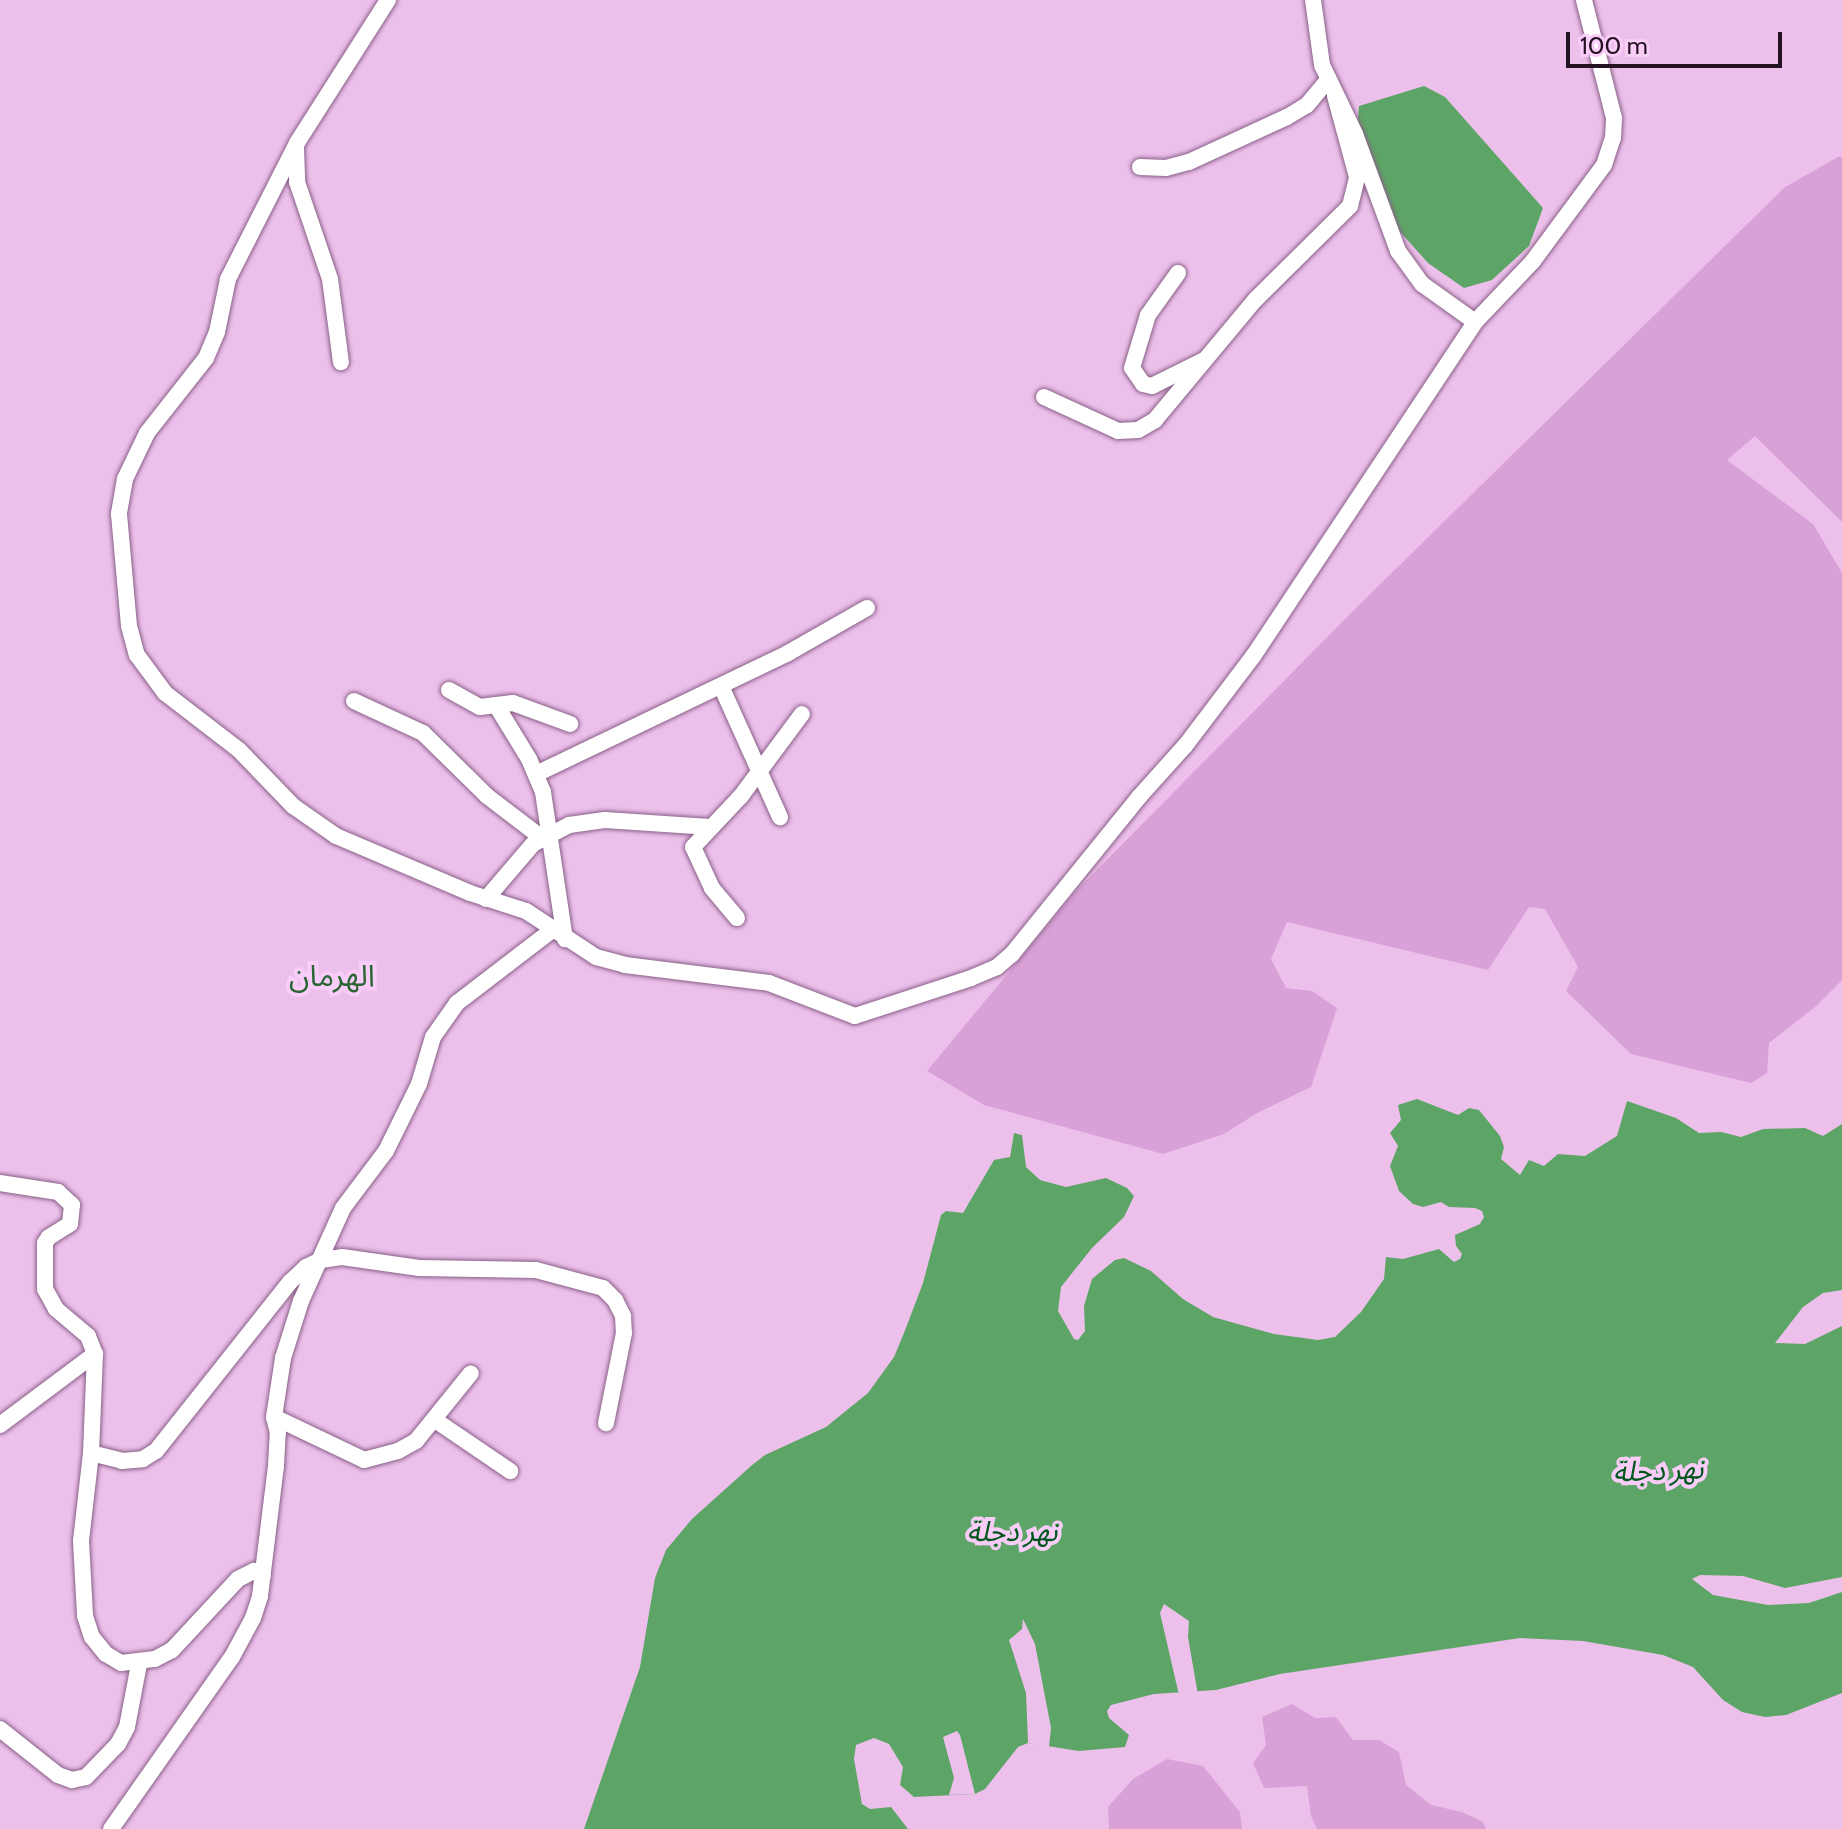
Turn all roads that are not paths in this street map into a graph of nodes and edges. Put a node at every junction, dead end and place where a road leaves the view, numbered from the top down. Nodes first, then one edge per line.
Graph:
1 (388, 0) edge
2 (1313, 0) edge
3 (1584, 0) edge
4 (1331, 88) junction
5 (297, 143) junction
6 (1140, 167) dead end
7 (1178, 273) dead end
8 (1475, 322) junction
9 (1206, 359) junction
10 (341, 362) dead end
11 (1044, 397) dead end
12 (867, 608) dead end
13 (721, 686) junction
14 (449, 690) dead end
15 (354, 701) dead end
16 (496, 705) junction
17 (802, 714) dead end
18 (570, 724) dead end
19 (760, 771) junction
20 (536, 774) junction
21 (780, 817) dead end
22 (710, 827) junction
23 (547, 835) junction
24 (486, 899) junction
25 (737, 918) dead end
26 (559, 935) junction
27 (0, 1183) edge
28 (321, 1260) junction
29 (95, 1354) junction
30 (471, 1373) dead end
31 (274, 1417) junction
32 (435, 1420) junction
33 (606, 1423) dead end
34 (0, 1425) edge
35 (91, 1453) junction
36 (510, 1471) dead end
37 (263, 1576) junction
38 (139, 1664) junction
39 (0, 1729) edge
40 (111, 1829) edge

1 - 5 street
2 - 4 street
3 - 8 street
4 - 6 street
4 - 8 street
4 - 9 street
5 - 10 street
5 - 24 street
7 - 9 street
8 - 26 street
9 - 11 street
12 - 13 street
13 - 19 street
13 - 20 street
14 - 16 street
15 - 23 street
16 - 18 street
16 - 20 street
17 - 19 street
19 - 21 street
19 - 22 street
20 - 23 street
22 - 23 street
22 - 25 street
23 - 24 street
23 - 26 street
24 - 26 street
26 - 28 street
27 - 29 street
28 - 31 street
28 - 33 street
28 - 35 street
29 - 34 street
29 - 35 street
30 - 32 street
31 - 32 street
31 - 37 street
32 - 36 street
35 - 38 street
37 - 38 street
37 - 40 street
38 - 39 street

